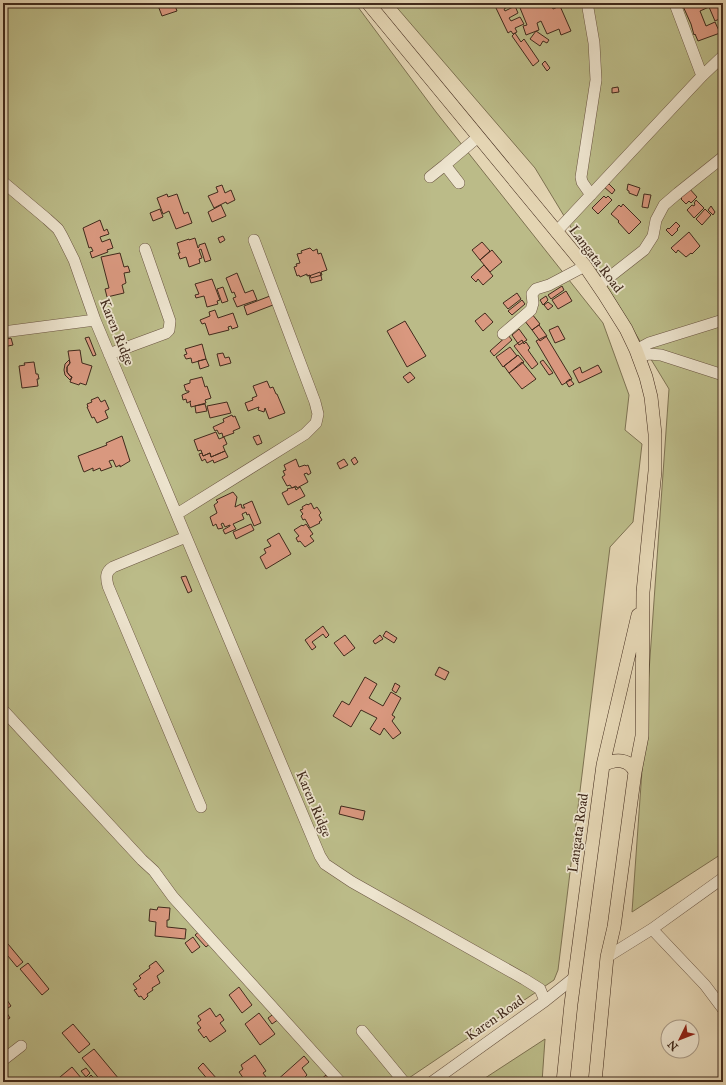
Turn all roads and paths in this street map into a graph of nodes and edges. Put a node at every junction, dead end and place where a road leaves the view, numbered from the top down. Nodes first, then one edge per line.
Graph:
1 (368, 3) edge
2 (675, 4) edge
3 (588, 8) dead end
4 (723, 56) edge
5 (702, 76) junction
6 (478, 137) junction
7 (723, 157) edge
8 (445, 165) junction
9 (430, 177) dead end
10 (3, 182) edge
11 (459, 182) dead end
12 (591, 195) junction
13 (556, 232) junction
14 (254, 240) dead end
15 (145, 249) dead end
16 (584, 266) junction
17 (598, 286) junction
18 (95, 320) junction
19 (723, 320) edge
20 (3, 332) edge
21 (503, 334) dead end
22 (109, 354) junction
23 (637, 354) junction
24 (723, 375) edge
25 (177, 514) junction
26 (186, 537) junction
27 (643, 592) junction
28 (3, 710) edge
29 (603, 765) junction
30 (635, 772) junction
31 (201, 806) dead end
32 (723, 878) edge
33 (652, 928) junction
34 (607, 957) junction
35 (575, 977) junction
36 (545, 1001) junction
37 (723, 1009) edge
38 (362, 1031) dead end
39 (20, 1046) dead end
40 (3, 1060) edge
41 (340, 1082) edge
42 (404, 1082) edge
43 (432, 1082) edge
44 (563, 1082) edge
45 (595, 1082) edge

1 - 6 main road, Langata Road
2 - 5 street
3 - 12 street
4 - 5 street
5 - 12 street
6 - 8 street
6 - 13 main road, Langata Road
7 - 17 street
8 - 9 street
8 - 11 street
10 - 18 street, Karen Ridge
12 - 13 street
13 - 16 main road, Langata Road
14 - 25 street
15 - 22 street
16 - 17 main road, Langata Road
16 - 21 street
17 - 23 main road, Langata Road
18 - 20 street
18 - 22 street, Karen Ridge
19 - 23 street
22 - 25 street, Karen Ridge
23 - 24 street
23 - 27 main road, Langata Road
25 - 26 street, Karen Ridge
26 - 31 street
26 - 36 street, Karen Ridge
27 - 29 main road, Langata Road
27 - 30 main road, Langata Road
28 - 41 street
29 - 30 main road
29 - 35 main road, Langata Road
30 - 34 main road, Langata Road
32 - 33 street
33 - 34 street
33 - 37 street
34 - 45 main road, Langata Road
35 - 36 street, Karen Road
35 - 44 main road, Langata Road
36 - 43 street, Karen Road
38 - 42 street
39 - 40 street

